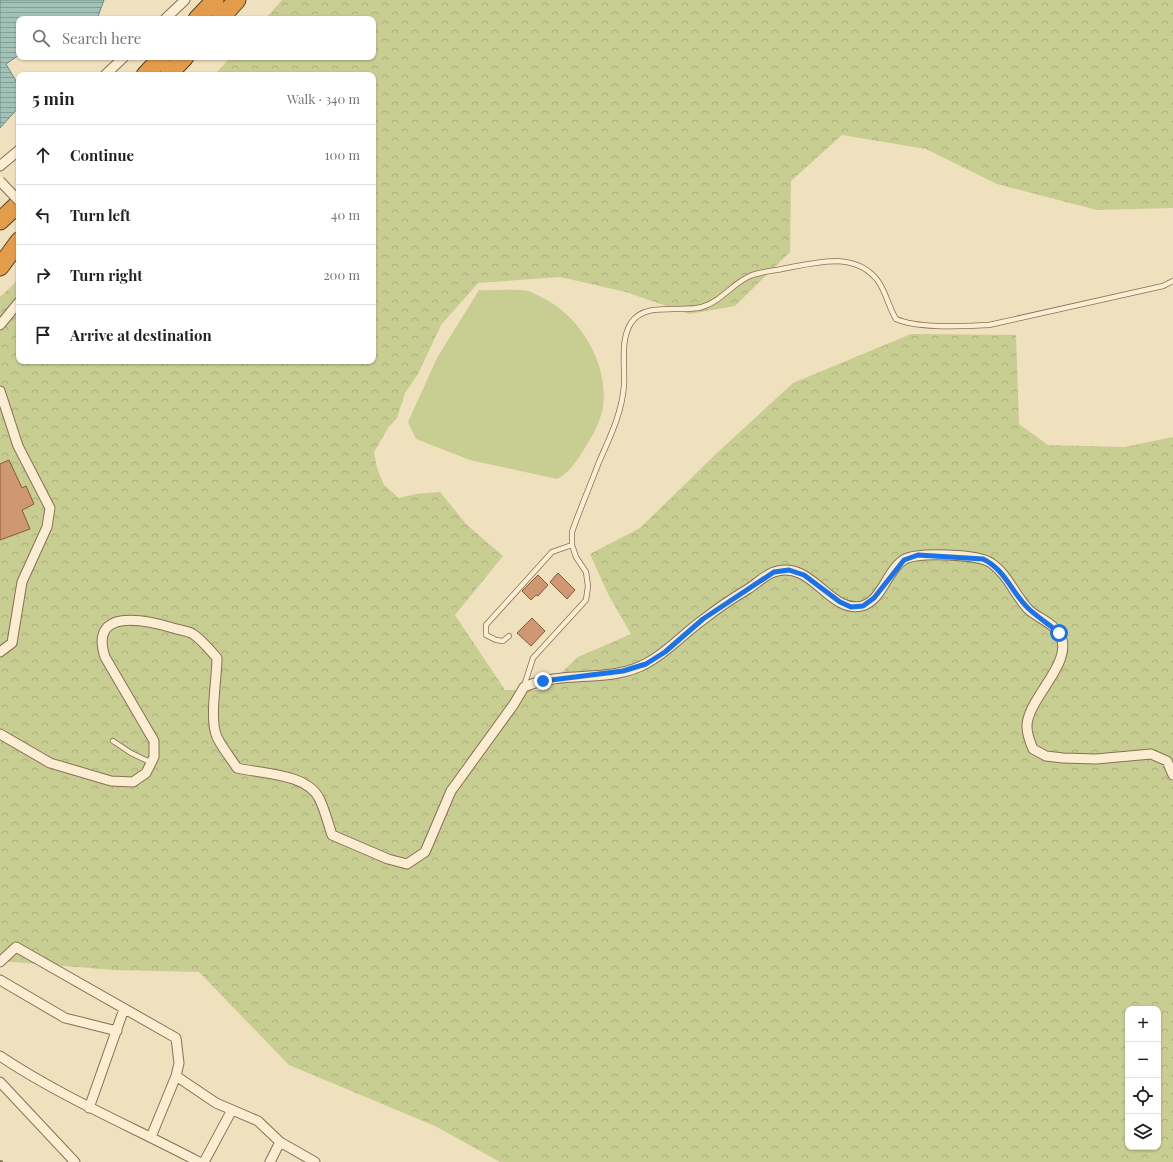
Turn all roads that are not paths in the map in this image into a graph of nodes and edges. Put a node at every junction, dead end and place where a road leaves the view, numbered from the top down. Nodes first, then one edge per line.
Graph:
1 (185, 0) edge
2 (214, 0) edge
3 (238, 0) edge
4 (168, 16) edge
5 (200, 16) edge
6 (223, 16) edge
7 (121, 60) edge
8 (159, 60) edge
9 (182, 60) edge
10 (108, 72) edge
11 (148, 72) edge
12 (171, 72) edge
13 (16, 153) edge
14 (0, 166) edge
15 (0, 181) edge
16 (16, 195) edge
17 (16, 199) edge
18 (16, 205) edge
19 (0, 209) edge
20 (0, 221) edge
21 (16, 231) edge
22 (16, 244) edge
23 (0, 246) edge
24 (0, 267) edge
25 (1173, 281) edge
26 (16, 306) edge
27 (0, 325) edge
28 (0, 391) edge
29 (572, 545) junction
30 (509, 636) dead end
31 (0, 652) edge
32 (524, 687) junction
33 (0, 734) edge
34 (113, 741) dead end
35 (152, 763) junction
36 (1173, 775) edge
37 (0, 962) edge
38 (0, 980) edge
39 (124, 1009) junction
40 (117, 1031) junction
41 (0, 1056) edge
42 (176, 1076) junction
43 (0, 1082) edge
44 (89, 1108) junction
45 (232, 1110) junction
46 (151, 1137) junction
47 (280, 1142) junction
48 (75, 1162) edge
49 (199, 1162) edge
50 (204, 1162) edge
51 (270, 1162) edge
52 (315, 1162) edge

1 - 4 street
2 - 5 highway
3 - 6 highway
7 - 10 street
8 - 11 highway
9 - 12 highway
13 - 14 street
15 - 17 street, bridge
16 - 19 highway
18 - 20 highway
21 - 23 highway
22 - 24 highway
25 - 29 lane
26 - 27 street
28 - 31 street
29 - 30 lane
29 - 32 lane
32 - 35 street
32 - 36 street
33 - 35 street
34 - 35 lane
37 - 39 street
38 - 40 street
39 - 40 street
39 - 42 street
40 - 44 street
41 - 44 street
42 - 45 street
42 - 46 street
43 - 48 street
44 - 46 street
45 - 47 street
45 - 50 street
46 - 49 street
47 - 51 street
47 - 52 street

